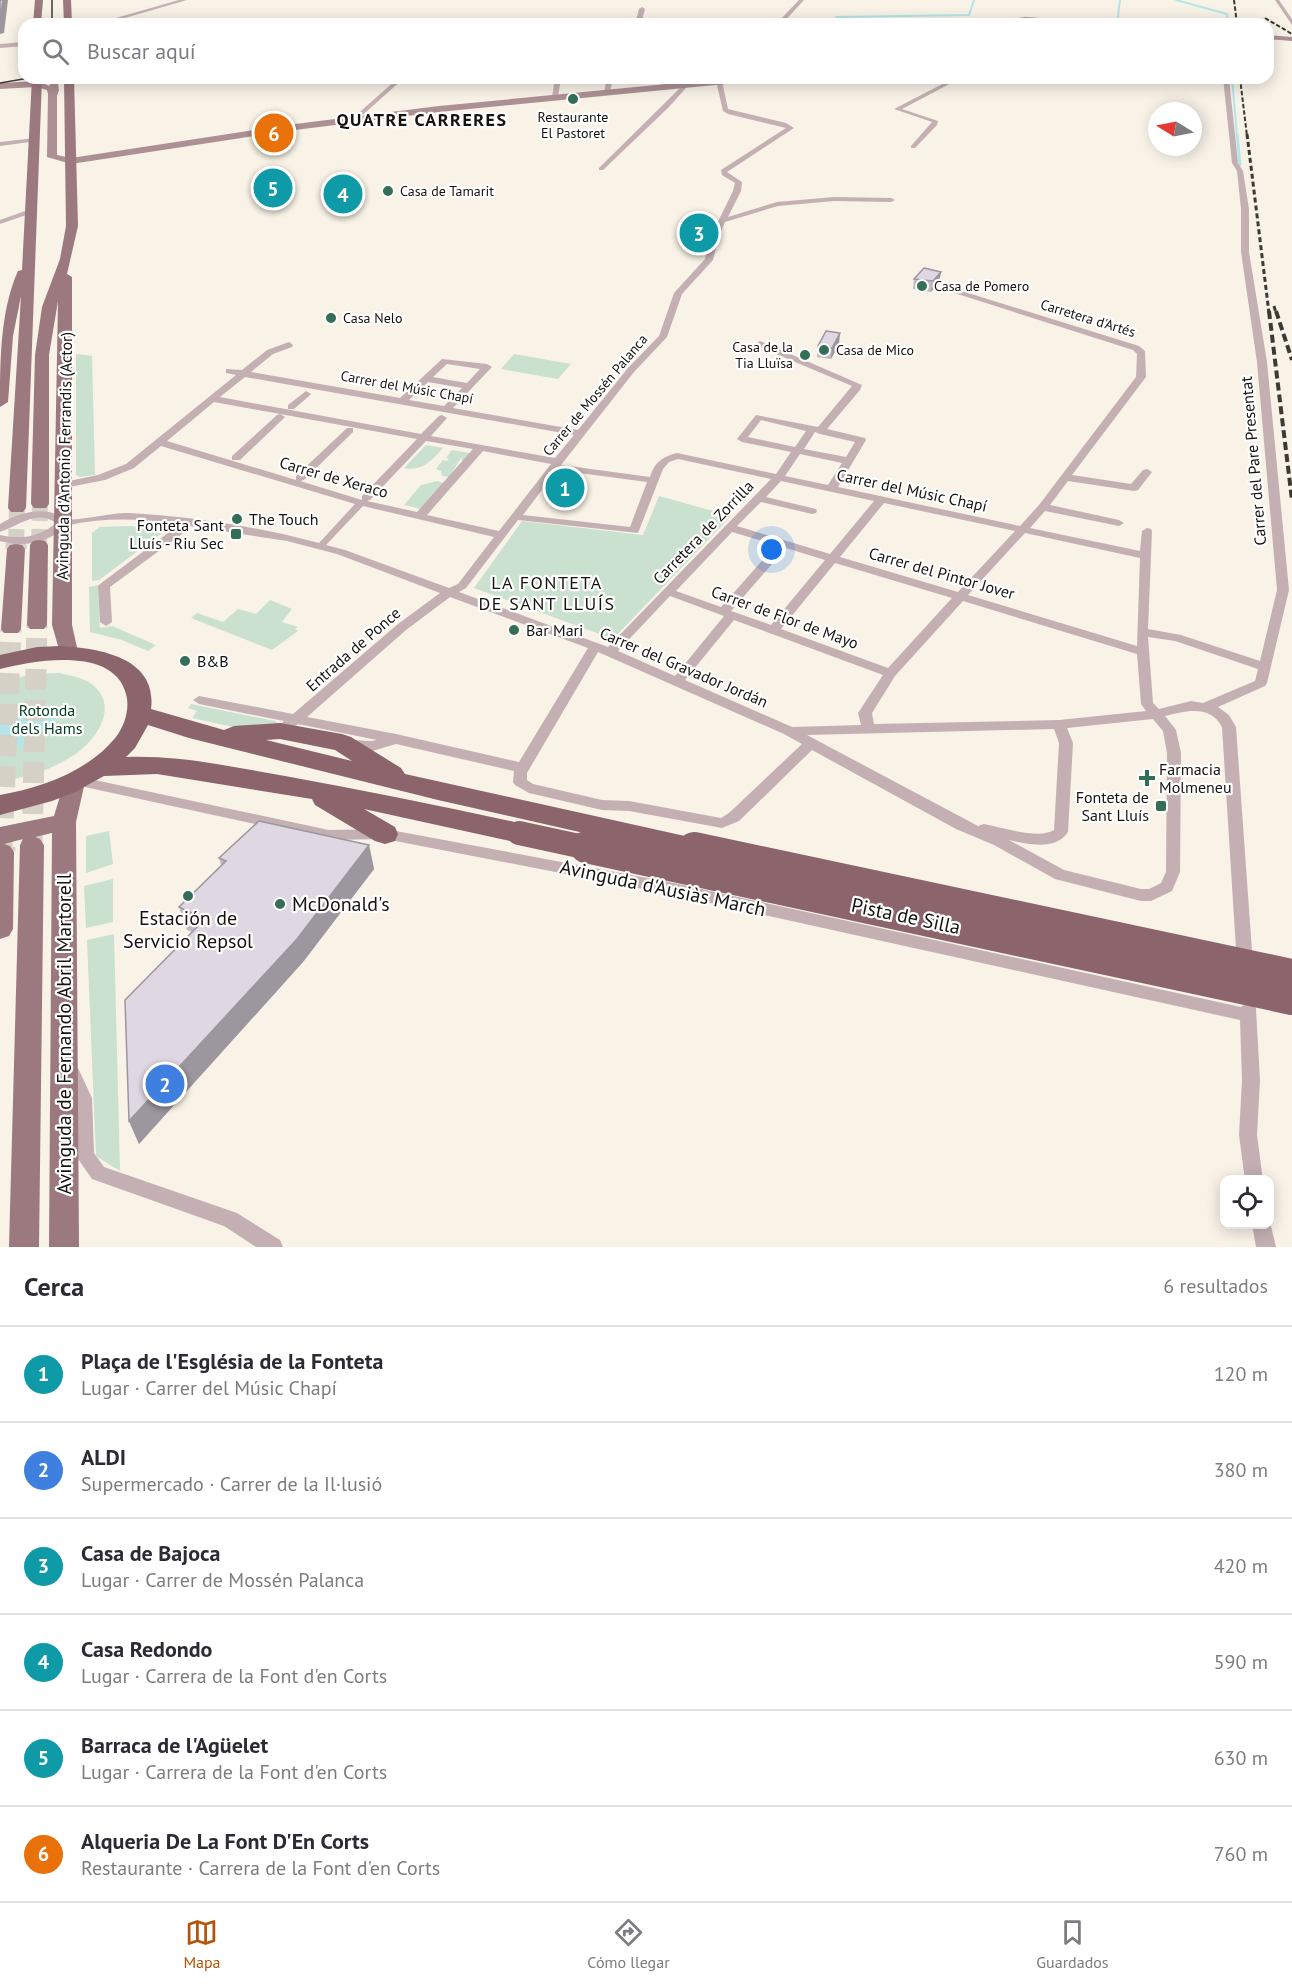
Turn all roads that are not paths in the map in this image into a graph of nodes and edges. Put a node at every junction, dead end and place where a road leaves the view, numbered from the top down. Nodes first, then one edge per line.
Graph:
1 (39, 0) edge
2 (67, 0) edge
3 (185, 0) edge
4 (801, 0) edge
5 (1276, 0) edge
6 (642, 9) dead end
7 (38, 18) edge
8 (68, 18) edge
9 (120, 18) edge
10 (640, 18) edge
11 (784, 18) edge
12 (1292, 23) edge
13 (1274, 38) edge
14 (1292, 39) edge
15 (18, 46) edge
16 (0, 47) edge
17 (18, 76) edge
18 (0, 80) edge
19 (18, 84) edge
20 (37, 84) edge
21 (43, 84) edge
22 (54, 84) edge
23 (69, 84) edge
24 (394, 84) edge
25 (557, 84) edge
26 (609, 84) edge
27 (689, 84) edge
28 (723, 84) edge
29 (947, 84) edge
30 (1227, 84) edge
31 (681, 85) junction
32 (0, 86) edge
33 (607, 92) junction
34 (52, 96) junction
35 (555, 97) junction
36 (354, 120) junction
37 (35, 141) junction
38 (0, 144) edge
39 (913, 147) dead end
40 (71, 157) junction
41 (601, 169) dead end
42 (891, 200) dead end
43 (31, 218) junction
44 (722, 221) junction
45 (0, 223) edge
46 (66, 260) junction
47 (30, 265) junction
48 (949, 290) dead end
49 (760, 344) dead end
50 (288, 345) dead end
51 (229, 371) dead end
52 (244, 374) junction
53 (426, 379) junction
54 (469, 386) junction
55 (306, 393) dead end
56 (213, 399) junction
57 (403, 401) junction
58 (0, 402) edge
59 (291, 407) dead end
60 (444, 413) junction
61 (280, 417) dead end
62 (350, 430) dead end
63 (816, 430) junction
64 (580, 433) junction
65 (423, 437) junction
66 (160, 442) junction
67 (481, 447) junction
68 (797, 450) junction
69 (236, 458) dead end
70 (849, 461) junction
71 (557, 464) junction
72 (1147, 472) dead end
73 (779, 477) junction
74 (1065, 477) junction
75 (300, 478) dead end
76 (652, 480) junction
77 (64, 485) junction
78 (832, 488) junction
79 (759, 498) junction
80 (882, 499) junction
81 (40, 504) tunnel mouth
82 (1043, 507) junction
83 (17, 508) tunnel mouth
84 (812, 511) dead end
85 (420, 516) junction
86 (516, 517) junction
87 (188, 522) junction
88 (63, 523) junction
89 (1119, 523) dead end
90 (730, 528) junction
91 (0, 529) edge
92 (1023, 529) junction
93 (1147, 531) dead end
94 (501, 535) junction
95 (324, 542) dead end
96 (8, 544) edge
97 (783, 544) junction
98 (39, 545) tunnel mouth
99 (1146, 556) junction
100 (831, 558) junction
101 (669, 592) junction
102 (448, 593) junction
103 (962, 596) junction
104 (727, 613) junction
105 (106, 622) dead end
106 (37, 625) tunnel mouth
107 (12, 629) tunnel mouth
108 (773, 630) junction
109 (1142, 632) junction
110 (595, 646) junction
111 (68, 652) junction
112 (610, 652) junction
113 (1144, 652) junction
114 (0, 662) edge
115 (1265, 667) junction
116 (890, 673) junction
117 (677, 681) junction
118 (199, 700) dead end
119 (1206, 707) junction
120 (139, 714) junction
121 (1154, 715) junction
122 (1059, 724) junction
123 (288, 725) junction
124 (869, 729) junction
125 (189, 730) junction
126 (789, 731) junction
127 (396, 739) junction
128 (812, 742) junction
129 (342, 743) junction
130 (98, 767) junction
131 (521, 775) junction
132 (75, 782) junction
133 (405, 783) junction
134 (312, 791) junction
135 (0, 805) edge
136 (64, 822) junction
137 (525, 823) junction
138 (961, 825) junction
139 (385, 834) junction
140 (1, 844) edge
141 (32, 845) tunnel mouth
142 (0, 929) edge
143 (1292, 975) edge
144 (1292, 999) edge
145 (1248, 1015) junction
146 (65, 1057) junction
147 (1253, 1175) edge
148 (1262, 1229) edge
149 (24, 1247) edge
150 (64, 1247) edge
151 (273, 1247) edge
152 (1266, 1247) edge

1 - 7 main road
2 - 8 main road
3 - 9 street
4 - 11 street
5 - 12 street
6 - 10 street
13 - 14 street
15 - 16 street
17 - 18 street
19 - 32 street
20 - 37 main road
21 - 34 street
22 - 34 street
23 - 40 main road, Avinguda d'Antonio Ferrandis (Actor)
24 - 36 street
25 - 35 street
26 - 33 street
27 - 31 street
28 - 44 street, Carrer de Mossén Palanca
29 - 39 street
30 - 115 street, Carrer del Pare Presentat
31 - 33 street
31 - 41 street
33 - 35 street
34 - 40 street
35 - 36 street
36 - 40 street
37 - 38 street
37 - 43 main road
40 - 46 main road, Avinguda d'Antonio Ferrandis (Actor)
42 - 44 street
43 - 45 street
43 - 45 street
43 - 47 main road
44 - 64 street, Carrer de Mossén Palanca
46 - 77 main road, Avinguda d'Antonio Ferrandis (Actor)
46 - 81 main road, Avinguda d'Antonio Ferrandis (Actor)
47 - 58 main road
47 - 83 main road
48 - 74 street, Carretera d'Artés
49 - 63 street, Carretera de Zorrilla
50 - 52 street
51 - 52 street, Carrer del Músic Chapí
52 - 56 street
52 - 57 street, Carrer del Músic Chapí
53 - 54 street
53 - 54 street
53 - 57 street
54 - 60 street
55 - 59 street
56 - 65 street
56 - 66 street
57 - 60 street, Carrer del Músic Chapí
60 - 64 street, Carrer del Músic Chapí
60 - 65 street
61 - 69 street
62 - 75 street
63 - 68 street, Carretera de Zorrilla
63 - 68 street
63 - 70 street
64 - 71 street, Carrer de Mossén Palanca
65 - 67 street
65 - 95 street
66 - 77 street
66 - 85 street, Carrer de Xeraco
67 - 71 street
67 - 85 street
68 - 70 street
68 - 73 street, Carretera de Zorrilla
70 - 78 street
71 - 76 street
71 - 86 street, Carrer de Mossén Palanca
72 - 74 street
73 - 76 street, Carrer del Músic Chapí
73 - 78 street, Carrer del Músic Chapí
73 - 79 street, Carretera de Zorrilla
74 - 82 street, Carretera d'Artés
76 - 86 street
77 - 88 main road, Avinguda d'Antonio Ferrandis (Actor)
78 - 80 street, Carrer del Músic Chapí
79 - 84 street
79 - 90 street, Carretera de Zorrilla
80 - 92 street, Carrer del Músic Chapí
80 - 100 street
82 - 89 street
82 - 92 street, Carretera d'Artés
85 - 94 street, Carrer de Xeraco
86 - 94 street, Carrer de Mossén Palanca
87 - 88 street, Carrer del Gravador Jordán
87 - 102 street, Carrer del Gravador Jordán
87 - 105 street
88 - 91 street
88 - 96 street
88 - 111 main road, Avinguda d'Antonio Ferrandis (Actor)
90 - 97 street, Carrer del Pintor Jover
90 - 101 street, Carretera de Zorrilla
92 - 99 street, Carrer del Músic Chapí
92 - 103 street, Carretera d'Artés
93 - 99 street
94 - 102 street, Carrer de Mossén Palanca
96 - 107 main road
97 - 100 street, Carrer del Pintor Jover
97 - 104 street
98 - 106 main road, Avinguda d'Antonio Ferrandis (Actor)
99 - 109 street
100 - 103 street, Carrer del Pintor Jover
100 - 108 street
101 - 104 street, Carrer de Flor de Mayo
101 - 112 street, Carretera de Zorrilla
102 - 110 street, Carrer del Gravador Jordán
102 - 123 street, Entrada de Ponce
103 - 113 street, Carrer del Pintor Jover
103 - 116 street, Carretera d'Artés
104 - 108 street, Carrer de Flor de Mayo
104 - 117 street
108 - 116 street, Carrer de Flor de Mayo
109 - 113 street
109 - 115 street
110 - 112 street, Carrer del Gravador Jordán
110 - 131 street
111 - 114 highway
111 - 120 highway
112 - 117 street, Carrer del Gravador Jordán
113 - 121 street
115 - 119 street, Carrer del Pare Presentat
116 - 124 street, Carretera d'Artés
117 - 126 street, Carrer del Gravador Jordán
118 - 123 street
119 - 121 street, Carrer del Pare Presentat
119 - 145 street
120 - 125 highway
120 - 130 highway
121 - 122 street, Carrer del Pare Presentat
121 - 138 street
122 - 124 street, Carrer del Gravador Jordán
122 - 138 street
123 - 125 highway
123 - 127 street
123 - 129 highway
124 - 126 street, Carrer del Gravador Jordán
125 - 133 highway
126 - 128 street
127 - 129 street
127 - 131 street
128 - 131 street
128 - 138 street
129 - 133 highway
130 - 132 highway
130 - 134 highway
132 - 135 highway
132 - 136 main road, Avinguda de Fernando Abril Martorell
132 - 139 street, Avinguda d'Ausiàs March
133 - 137 highway
134 - 137 highway
134 - 139 highway
136 - 140 main road
136 - 146 main road, Avinguda de Fernando Abril Martorell
137 - 143 highway, bridge
137 - 144 highway, Pista de Silla, bridge
139 - 145 street, Avinguda d'Ausiàs March
140 - 142 main road
141 - 149 main road, Avinguda de Fernando Abril Martorell
145 - 147 street
146 - 150 main road, Avinguda de Fernando Abril Martorell
146 - 151 street
148 - 152 street

